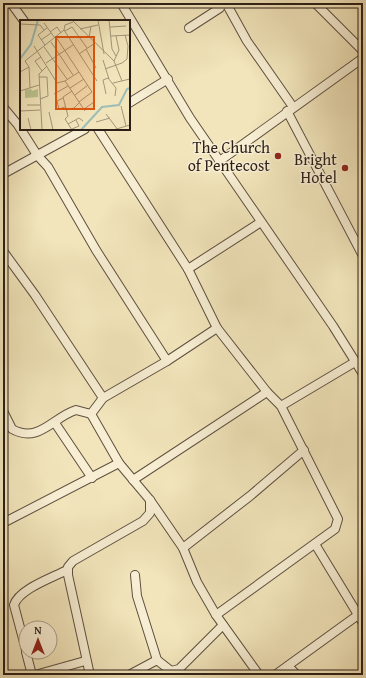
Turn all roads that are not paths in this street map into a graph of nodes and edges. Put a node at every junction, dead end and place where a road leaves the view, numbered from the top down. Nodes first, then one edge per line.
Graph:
1 (11, 3) edge
2 (121, 3) edge
3 (221, 3) edge
4 (226, 3) edge
5 (317, 4) edge
6 (23, 20) edge
7 (189, 28) dead end
8 (363, 51) edge
9 (363, 58) edge
10 (168, 79) junction
11 (130, 102) edge
12 (3, 107) edge
13 (290, 109) junction
14 (20, 128) edge
15 (21, 130) edge
16 (83, 130) edge
17 (99, 130) edge
18 (37, 155) junction
19 (221, 160) junction
20 (3, 174) edge
21 (261, 222) junction
22 (3, 251) edge
23 (363, 256) edge
24 (188, 269) junction
25 (217, 328) junction
26 (167, 361) junction
27 (355, 362) junction
28 (363, 374) edge
29 (267, 392) junction
30 (103, 398) junction
31 (281, 406) junction
32 (3, 411) edge
33 (91, 414) junction
34 (55, 423) junction
35 (304, 450) junction
36 (119, 463) junction
37 (92, 478) junction
38 (133, 480) junction
39 (150, 500) junction
40 (3, 523) edge
41 (315, 544) junction
42 (183, 548) junction
43 (67, 570) junction
44 (135, 575) dead end
45 (216, 615) junction
46 (358, 615) junction
47 (18, 620) edge
48 (363, 623) edge
49 (223, 625) junction
50 (28, 660) edge
51 (156, 660) junction
52 (85, 661) junction
53 (288, 666) junction
54 (32, 675) edge
55 (35, 675) edge
56 (90, 675) edge
57 (129, 675) edge
58 (259, 675) edge
59 (275, 675) edge
60 (297, 675) edge

1 - 6 street
2 - 10 street
3 - 7 street
4 - 13 street
5 - 8 street
9 - 13 street
10 - 11 street
10 - 19 street
12 - 14 street
13 - 19 street
13 - 23 street
15 - 18 street
16 - 18 street
17 - 24 street
18 - 20 street
18 - 26 street
19 - 21 street
21 - 24 street
21 - 27 street
22 - 30 street
24 - 25 street
25 - 26 street
25 - 29 street
26 - 30 street
27 - 28 street
27 - 31 street
29 - 31 street
29 - 38 street
30 - 33 street
31 - 35 street
32 - 34 street
33 - 34 street
33 - 36 street
34 - 37 street
35 - 41 street
35 - 42 street
36 - 37 street
36 - 38 street
37 - 40 street
38 - 39 street
39 - 42 street
39 - 43 street
41 - 45 street
41 - 46 street
42 - 45 street
43 - 47 street
43 - 52 street
44 - 51 street
45 - 49 street
46 - 48 street
46 - 53 street
49 - 51 street
49 - 58 street
50 - 54 street
51 - 57 street
52 - 55 street
52 - 56 street
53 - 59 street
53 - 60 street

